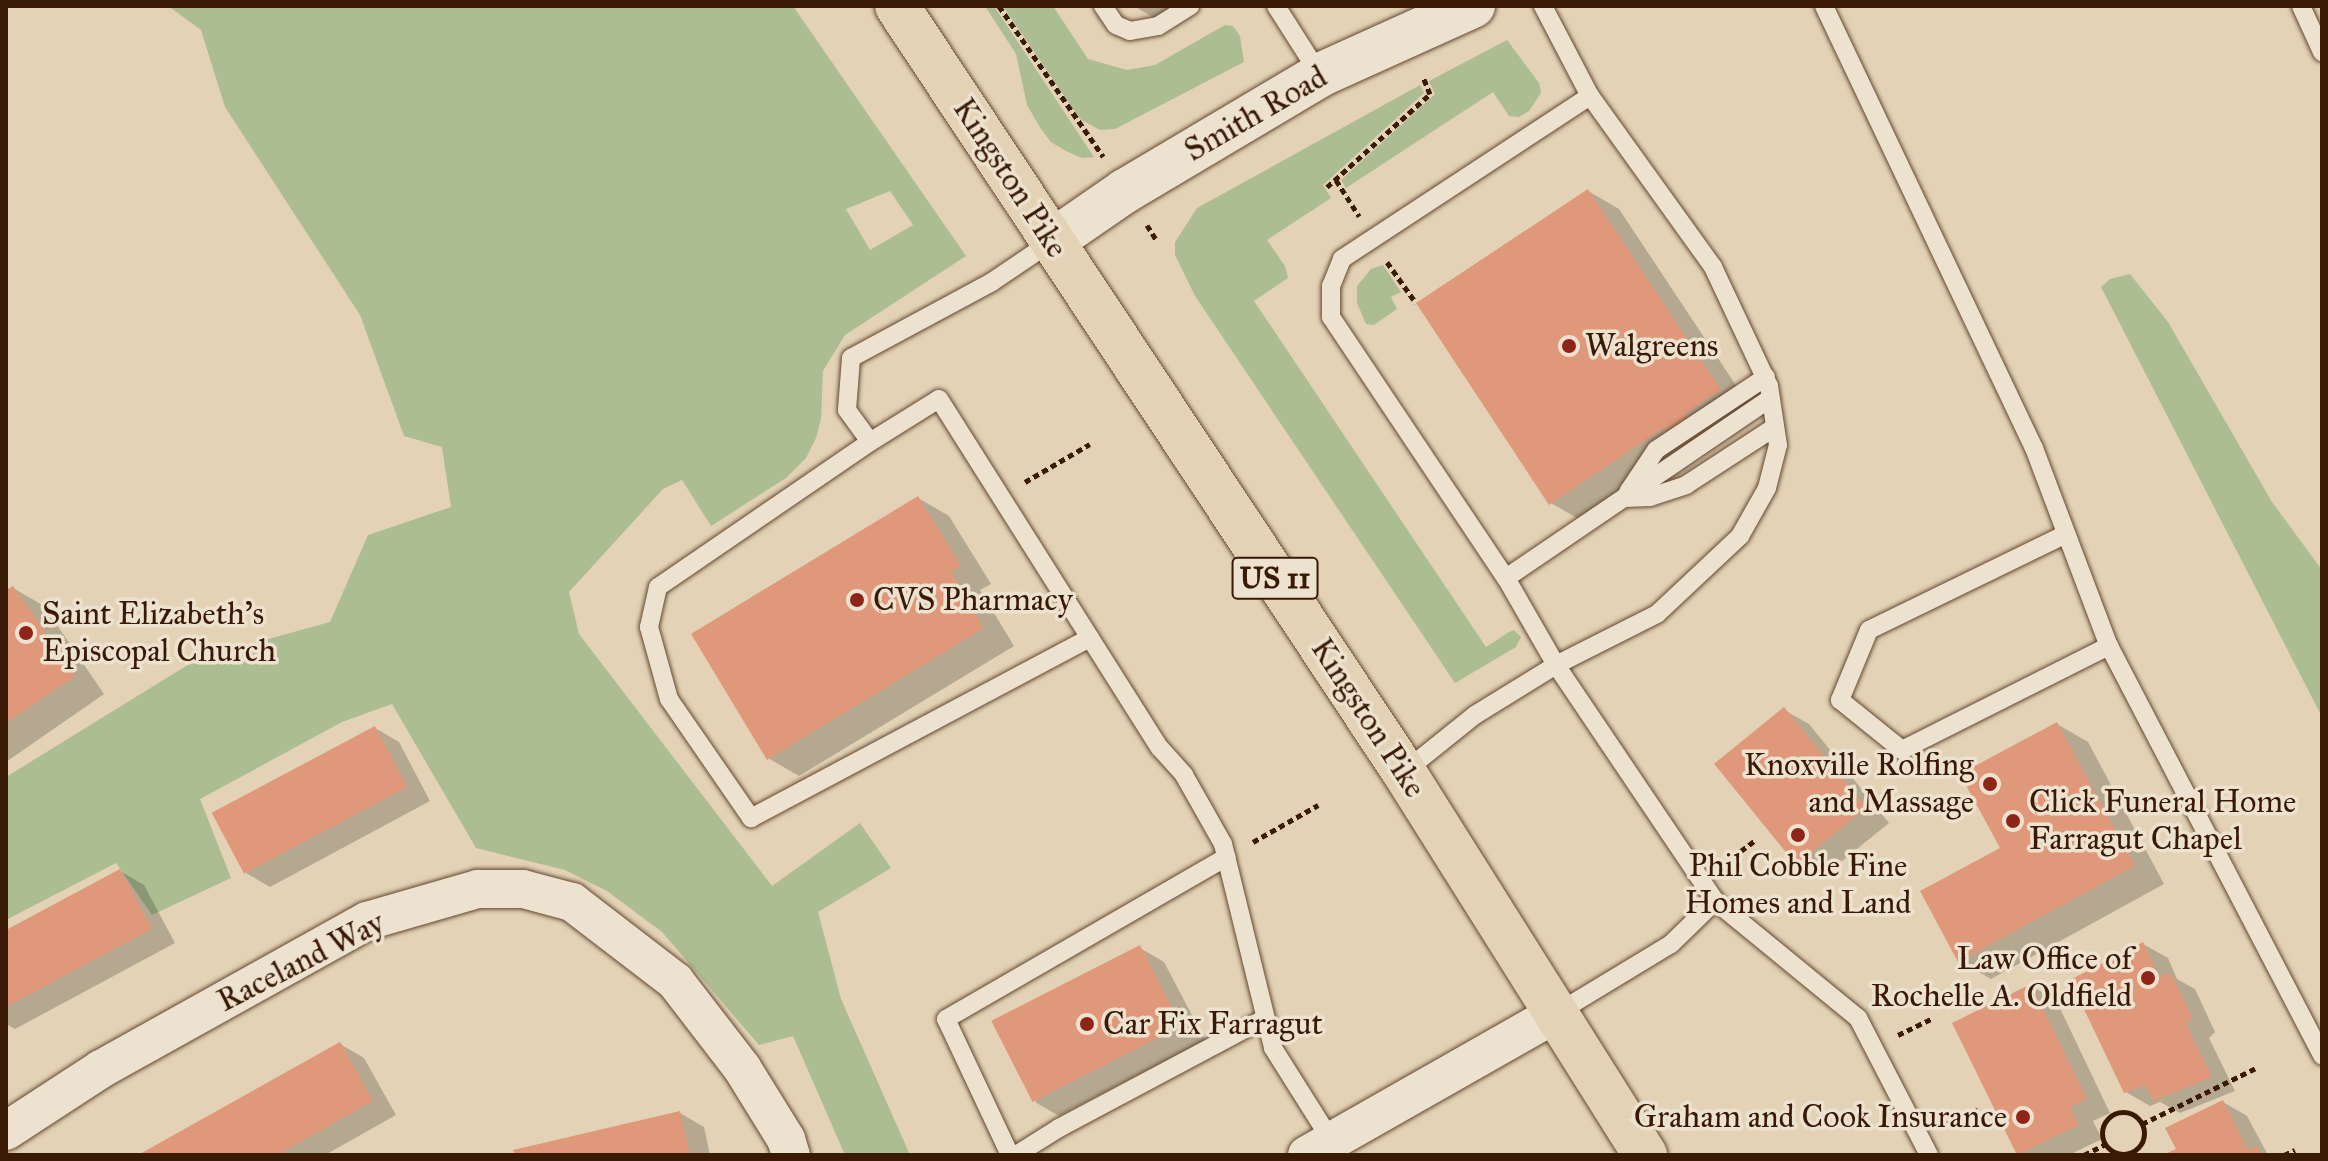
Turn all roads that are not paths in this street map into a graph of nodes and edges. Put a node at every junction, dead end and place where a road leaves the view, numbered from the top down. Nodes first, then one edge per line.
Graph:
1 (897, 6) edge
2 (1103, 6) edge
3 (1190, 6) edge
4 (1276, 6) edge
5 (1473, 6) edge
6 (1543, 6) edge
7 (1824, 6) edge
8 (2301, 6) edge
9 (2322, 52) edge
10 (1320, 75) junction
11 (1590, 96) junction
12 (1051, 242) junction
13 (1766, 377) junction
14 (1771, 398) junction
15 (1775, 427) junction
16 (870, 442) junction
17 (1624, 498) junction
18 (2066, 534) junction
19 (1506, 578) junction
20 (1090, 638) junction
21 (2109, 646) junction
22 (1556, 665) junction
23 (1404, 772) junction
24 (1227, 857) junction
25 (1715, 901) junction
26 (1557, 1013) junction
27 (1266, 1018) junction
28 (2322, 1056) edge
29 (6, 1131) edge
30 (1326, 1150) edge
31 (791, 1155) edge
32 (1013, 1155) edge
33 (1645, 1155) edge
34 (1929, 1155) edge

1 - 12 main road, Kingston Pike / US 11
2 - 3 lane
4 - 10 lane
5 - 10 street, Smith Road
6 - 11 lane
7 - 18 lane
8 - 9 lane
10 - 12 street, Smith Road
11 - 13 lane
11 - 19 lane
12 - 16 lane
12 - 23 main road, Kingston Pike / US 11
13 - 14 lane
13 - 17 lane
14 - 15 lane
14 - 17 lane
15 - 17 lane
15 - 22 lane
16 - 20 lane
16 - 20 lane
17 - 19 lane
18 - 21 lane
18 - 21 lane
19 - 22 lane
20 - 24 lane
21 - 28 lane
22 - 23 lane
22 - 25 lane
23 - 26 main road, Kingston Pike / US 11
24 - 27 lane
24 - 32 lane
25 - 26 lane
25 - 34 lane
26 - 30 street
26 - 33 main road, Kingston Pike / US 11
27 - 30 lane
27 - 32 lane
29 - 31 street, Raceland Way

